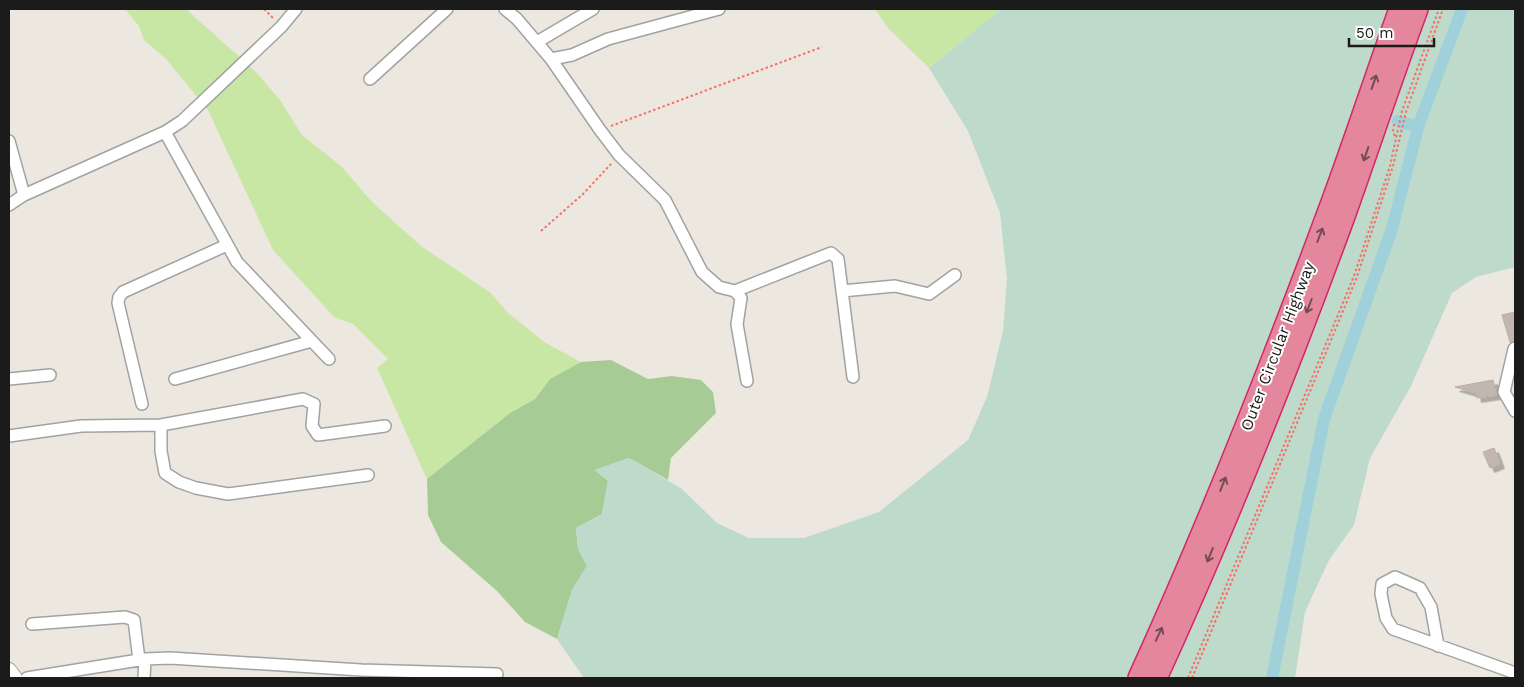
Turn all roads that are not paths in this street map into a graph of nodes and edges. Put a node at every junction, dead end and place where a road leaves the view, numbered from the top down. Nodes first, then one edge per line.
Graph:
1 (296, 9) edge
2 (447, 9) edge
3 (505, 9) edge
4 (593, 9) edge
5 (719, 9) edge
6 (1400, 9) edge
7 (1417, 9) edge
8 (536, 42) junction
9 (551, 59) junction
10 (370, 78) dead end
11 (164, 132) junction
12 (9, 141) edge
13 (24, 195) junction
14 (9, 205) edge
15 (227, 245) junction
16 (955, 275) dead end
17 (736, 291) junction
18 (842, 291) junction
19 (312, 341) junction
20 (1515, 348) edge
21 (329, 359) dead end
22 (50, 375) dead end
23 (852, 378) dead end
24 (9, 379) edge
25 (175, 379) dead end
26 (747, 381) dead end
27 (142, 404) dead end
28 (1515, 411) edge
29 (162, 425) junction
30 (385, 426) dead end
31 (9, 436) edge
32 (368, 475) dead end
33 (32, 624) dead end
34 (1438, 646) junction
35 (142, 660) junction
36 (9, 670) edge
37 (1515, 673) edge
38 (497, 674) dead end
39 (15, 678) edge
40 (27, 678) edge
41 (144, 678) edge
42 (1139, 678) edge
43 (1156, 678) edge

1 - 11 street
2 - 10 street
3 - 8 street
4 - 8 street
5 - 9 street
42 -> 6 highway, Outer Circular Highway
7 -> 43 highway, Outer Circular Highway
8 - 9 street
9 - 17 street
11 - 13 street
11 - 15 street
12 - 13 street
13 - 14 street
15 - 19 street
15 - 27 street
16 - 18 street
17 - 18 street
17 - 26 street
18 - 23 street
19 - 21 street
19 - 25 street
20 - 28 street
22 - 24 street
29 - 30 street
29 - 31 street
29 - 32 street
33 - 35 street
34 - 34 street
34 - 37 street
35 - 38 street
35 - 40 street
35 - 41 street
36 - 39 street

